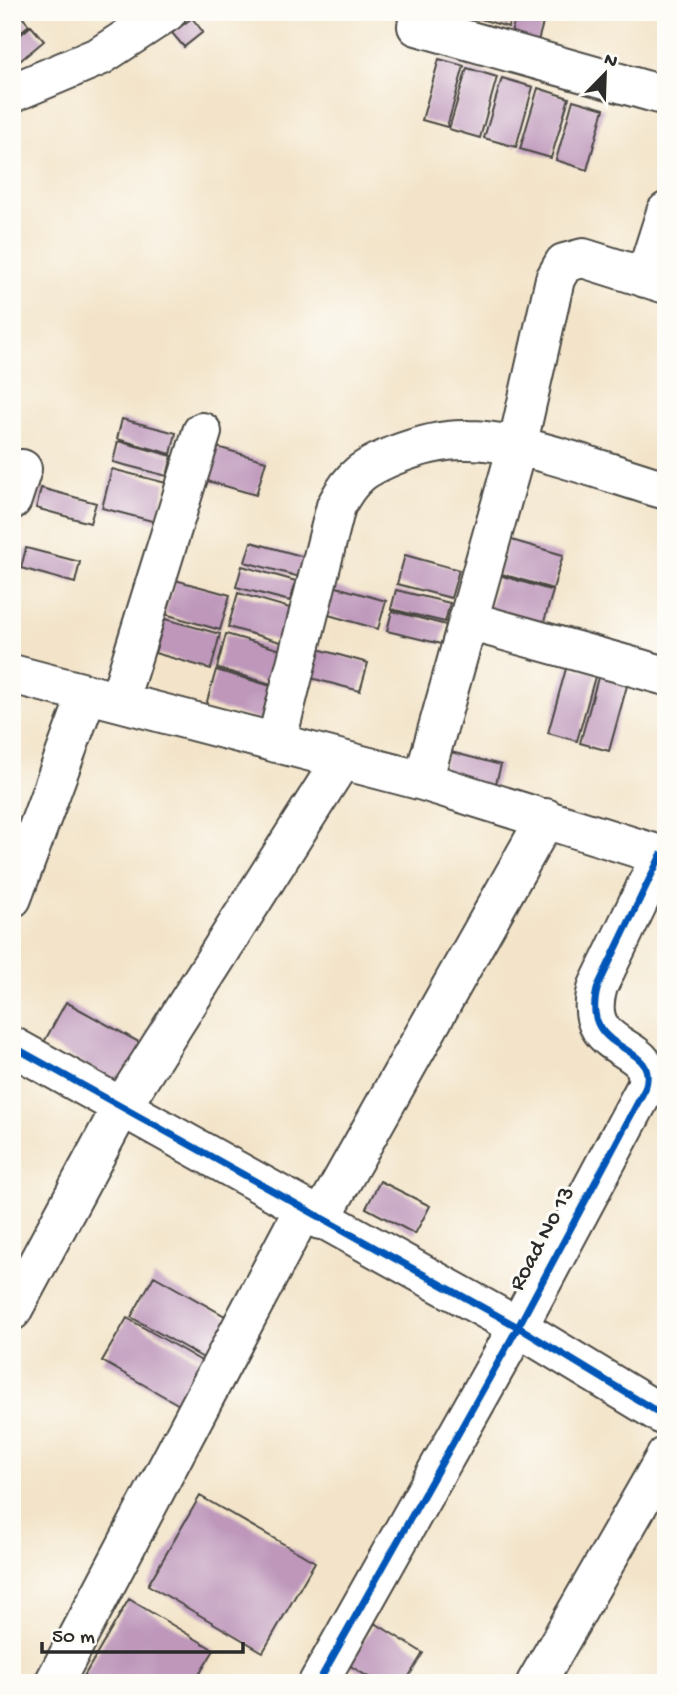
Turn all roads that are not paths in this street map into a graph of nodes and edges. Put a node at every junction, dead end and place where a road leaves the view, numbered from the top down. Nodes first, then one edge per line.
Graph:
1 (167, 12) edge
2 (417, 26) dead end
3 (12, 93) edge
4 (666, 96) edge
5 (666, 212) edge
6 (655, 281) edge
7 (202, 432) dead end
8 (517, 447) junction
9 (666, 490) edge
10 (469, 621) junction
11 (12, 674) edge
12 (666, 676) edge
13 (103, 697) junction
14 (276, 743) junction
15 (341, 761) junction
16 (423, 780) junction
17 (546, 818) junction
18 (663, 856) edge
19 (12, 898) edge
20 (12, 1046) edge
21 (121, 1108) junction
22 (312, 1215) junction
23 (12, 1311) edge
24 (518, 1327) junction
25 (666, 1417) edge
26 (666, 1456) edge
27 (54, 1683) edge
28 (317, 1683) edge
29 (536, 1683) edge

1 - 3 street
2 - 4 street
5 - 6 street
6 - 8 street
7 - 13 street
8 - 9 street
8 - 10 street
8 - 14 street
10 - 12 street
10 - 16 street
11 - 13 street
13 - 14 street
13 - 19 street
14 - 15 street
15 - 16 street
15 - 21 street
16 - 17 street
17 - 18 street
17 - 22 street
18 - 24 street, Road No 13
20 - 21 street
21 - 22 street
21 - 23 street
22 - 24 street
22 - 27 street
24 - 25 street
24 - 28 street, Road No 13
26 - 29 street

